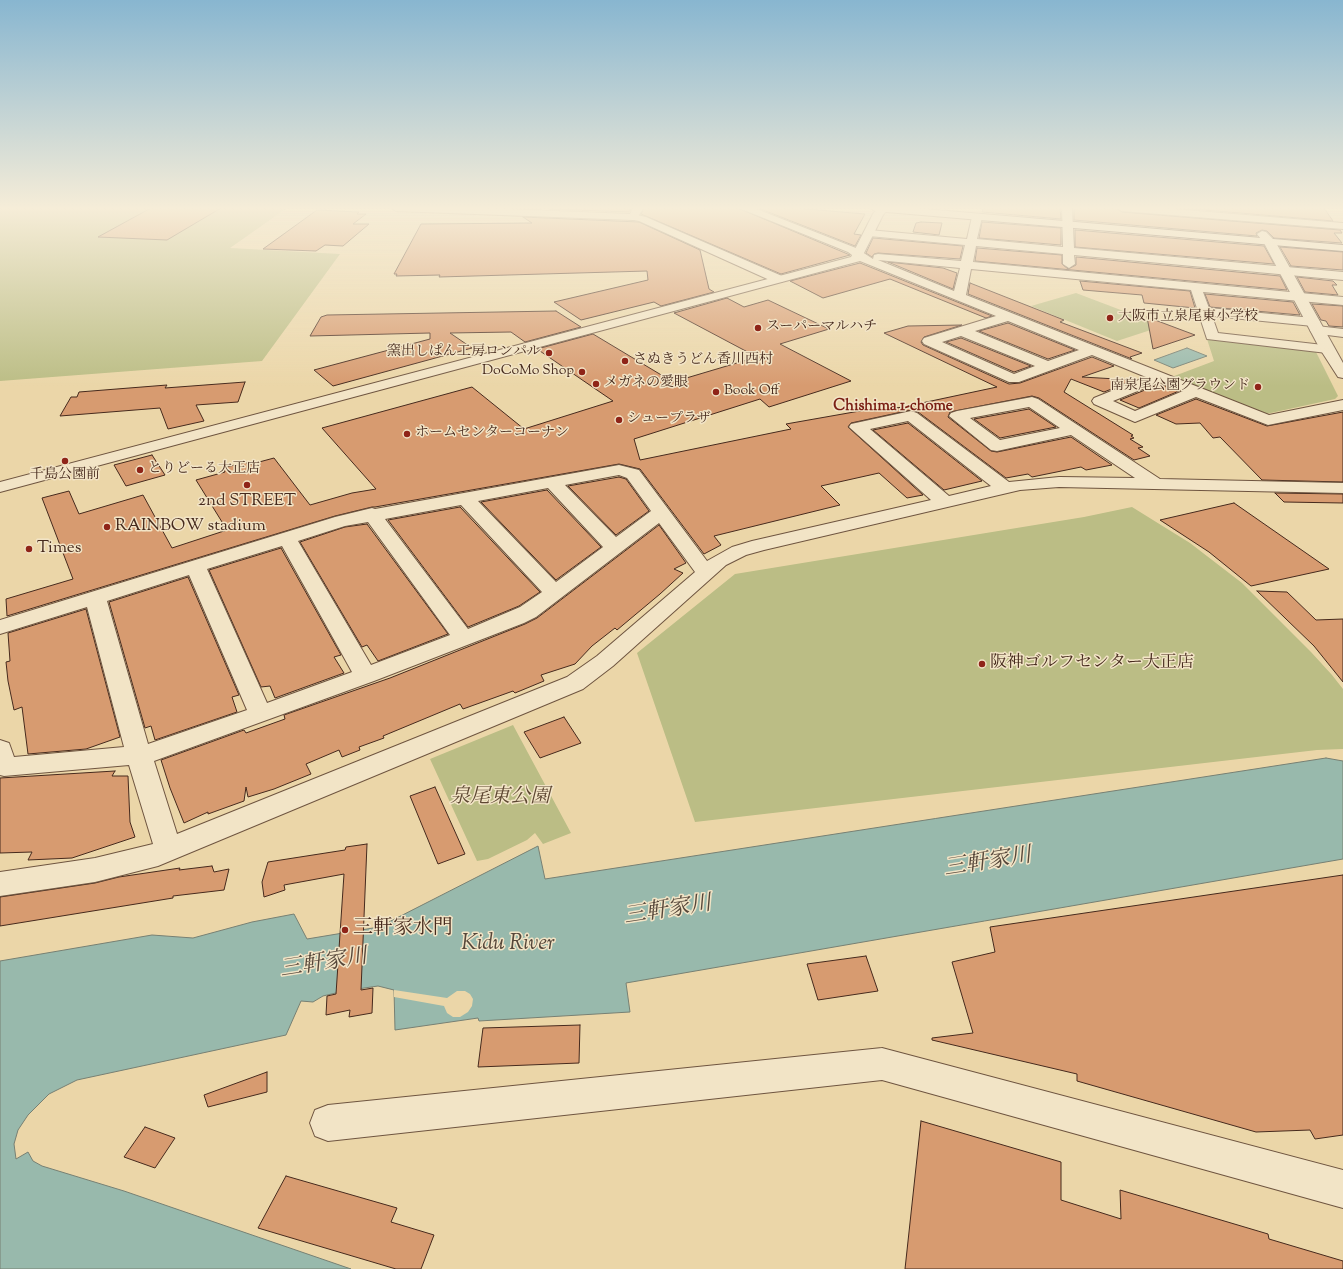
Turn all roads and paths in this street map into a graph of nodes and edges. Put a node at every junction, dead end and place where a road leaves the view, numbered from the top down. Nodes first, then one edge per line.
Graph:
1 (751, 267) edge
2 (824, 267) edge
3 (883, 267) edge
4 (966, 267) edge
5 (1024, 267) edge
6 (1069, 267) edge
7 (1244, 267) edge
8 (1283, 267) edge
9 (1285, 271) junction
10 (1069, 276) junction
11 (1343, 276) edge
12 (778, 279) junction
13 (1196, 288) junction
14 (959, 297) junction
15 (1299, 297) junction
16 (1343, 302) edge
17 (1204, 311) junction
18 (1008, 317) junction
19 (1315, 326) junction
20 (964, 332) junction
21 (1343, 332) edge
22 (1327, 349) junction
23 (1091, 350) junction
24 (1047, 366) junction
25 (1343, 374) edge
26 (1159, 377) junction
27 (1195, 392) junction
28 (1343, 406) edge
29 (1074, 430) junction
30 (552, 482) junction
31 (1156, 485) junction
32 (0, 487) edge
33 (1005, 488) junction
34 (1343, 488) edge
35 (465, 498) junction
36 (946, 502) junction
37 (662, 512) junction
38 (372, 514) junction
39 (287, 538) junction
40 (614, 547) junction
41 (195, 566) junction
42 (706, 573) junction
43 (553, 592) junction
44 (95, 597) junction
45 (0, 627) edge
46 (464, 639) junction
47 (366, 676) junction
48 (260, 713) junction
49 (0, 749) edge
50 (139, 755) junction
51 (168, 849) junction
52 (0, 884) edge
53 (328, 1123) dead end
54 (1343, 1188) edge

1 - 12 street
2 - 12 street
3 - 14 street
4 - 14 street
5 - 10 street
6 - 10 street
7 - 9 street
8 - 9 street
9 - 11 street
9 - 15 street
10 - 13 street
12 - 32 street
13 - 15 street
13 - 17 street
14 - 18 street
15 - 16 street
15 - 19 street
17 - 19 street
17 - 22 street
18 - 20 street
18 - 23 street
19 - 21 street
19 - 22 street
20 - 24 street
20 - 24 street
22 - 25 street
23 - 24 street
23 - 26 street
26 - 27 street
26 - 27 street
27 - 28 street
29 - 29 street
29 - 31 street
30 - 35 street
30 - 37 street
30 - 40 street
31 - 33 street
31 - 34 street
33 - 36 street
33 - 36 street
35 - 38 street
35 - 43 street
36 - 42 street
37 - 40 street
37 - 42 street
38 - 39 street
38 - 46 street
39 - 41 street
39 - 47 street
40 - 43 street
41 - 44 street
41 - 48 street
42 - 51 street
43 - 46 street
44 - 45 street
44 - 50 street
46 - 47 street
47 - 48 street
48 - 50 street
49 - 50 street
50 - 51 street
51 - 52 street
53 - 54 street

